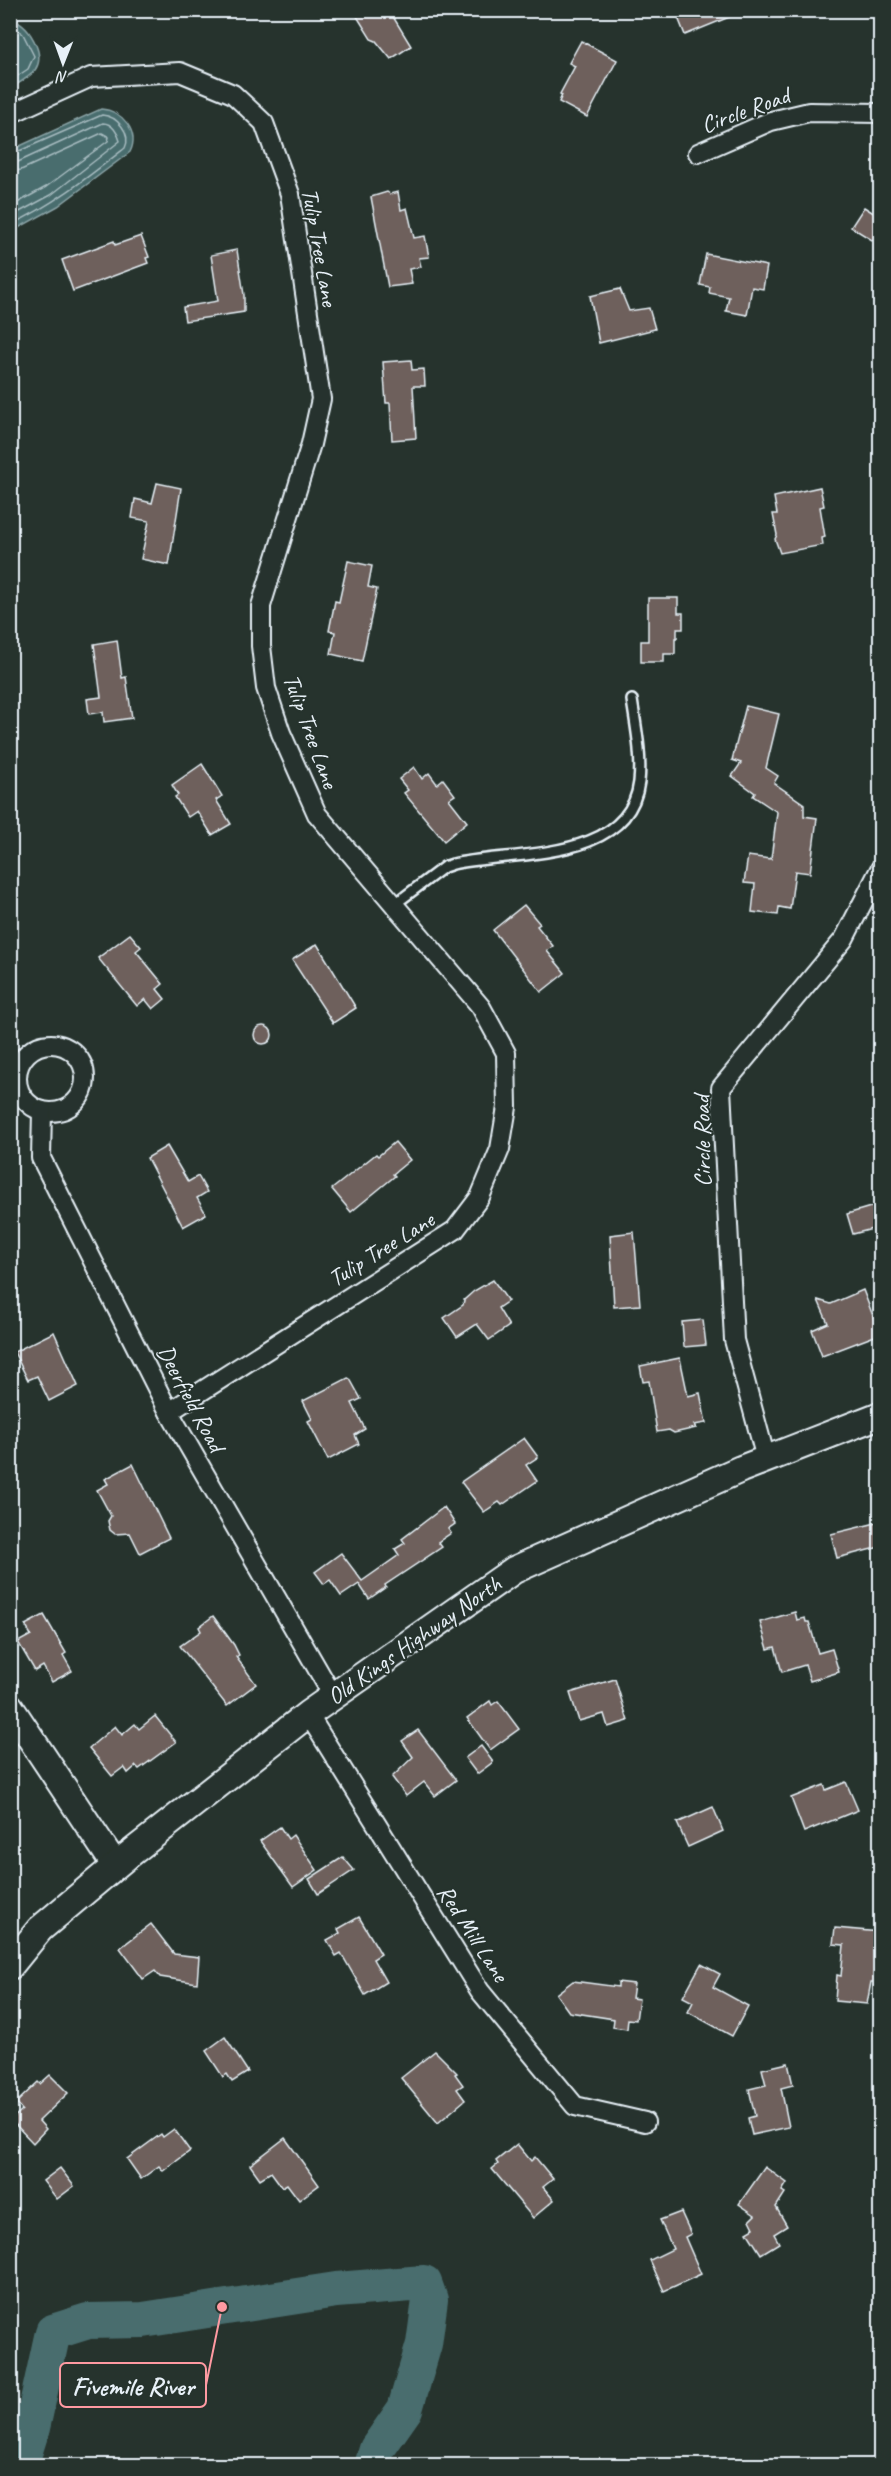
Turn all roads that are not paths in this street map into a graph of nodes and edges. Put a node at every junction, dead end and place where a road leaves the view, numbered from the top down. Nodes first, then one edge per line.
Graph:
1 (880, 113) edge
2 (10, 114) edge
3 (698, 153) dead end
4 (632, 700) dead end
5 (880, 869) edge
6 (395, 904) junction
7 (42, 1111) dead end
8 (169, 1412) junction
9 (880, 1415) edge
10 (766, 1459) junction
11 (333, 1696) junction
12 (10, 1707) edge
13 (308, 1714) junction
14 (115, 1865) junction
15 (10, 1966) edge
16 (645, 2122) dead end

1 - 3 street, Circle Road
2 - 6 street, Tulip Tree Lane
4 - 6 lane
5 - 10 street, Circle Road
6 - 8 street, Tulip Tree Lane
7 - 8 street, Deerfield Road
8 - 11 street, Deerfield Road
9 - 10 main road, Old Kings Highway North
10 - 11 main road, Old Kings Highway North
11 - 13 main road, Old Kings Highway North
12 - 14 main road
13 - 14 main road, Old Kings Highway North
13 - 16 street, Red Mill Lane
14 - 15 main road, Old Kings Highway North

